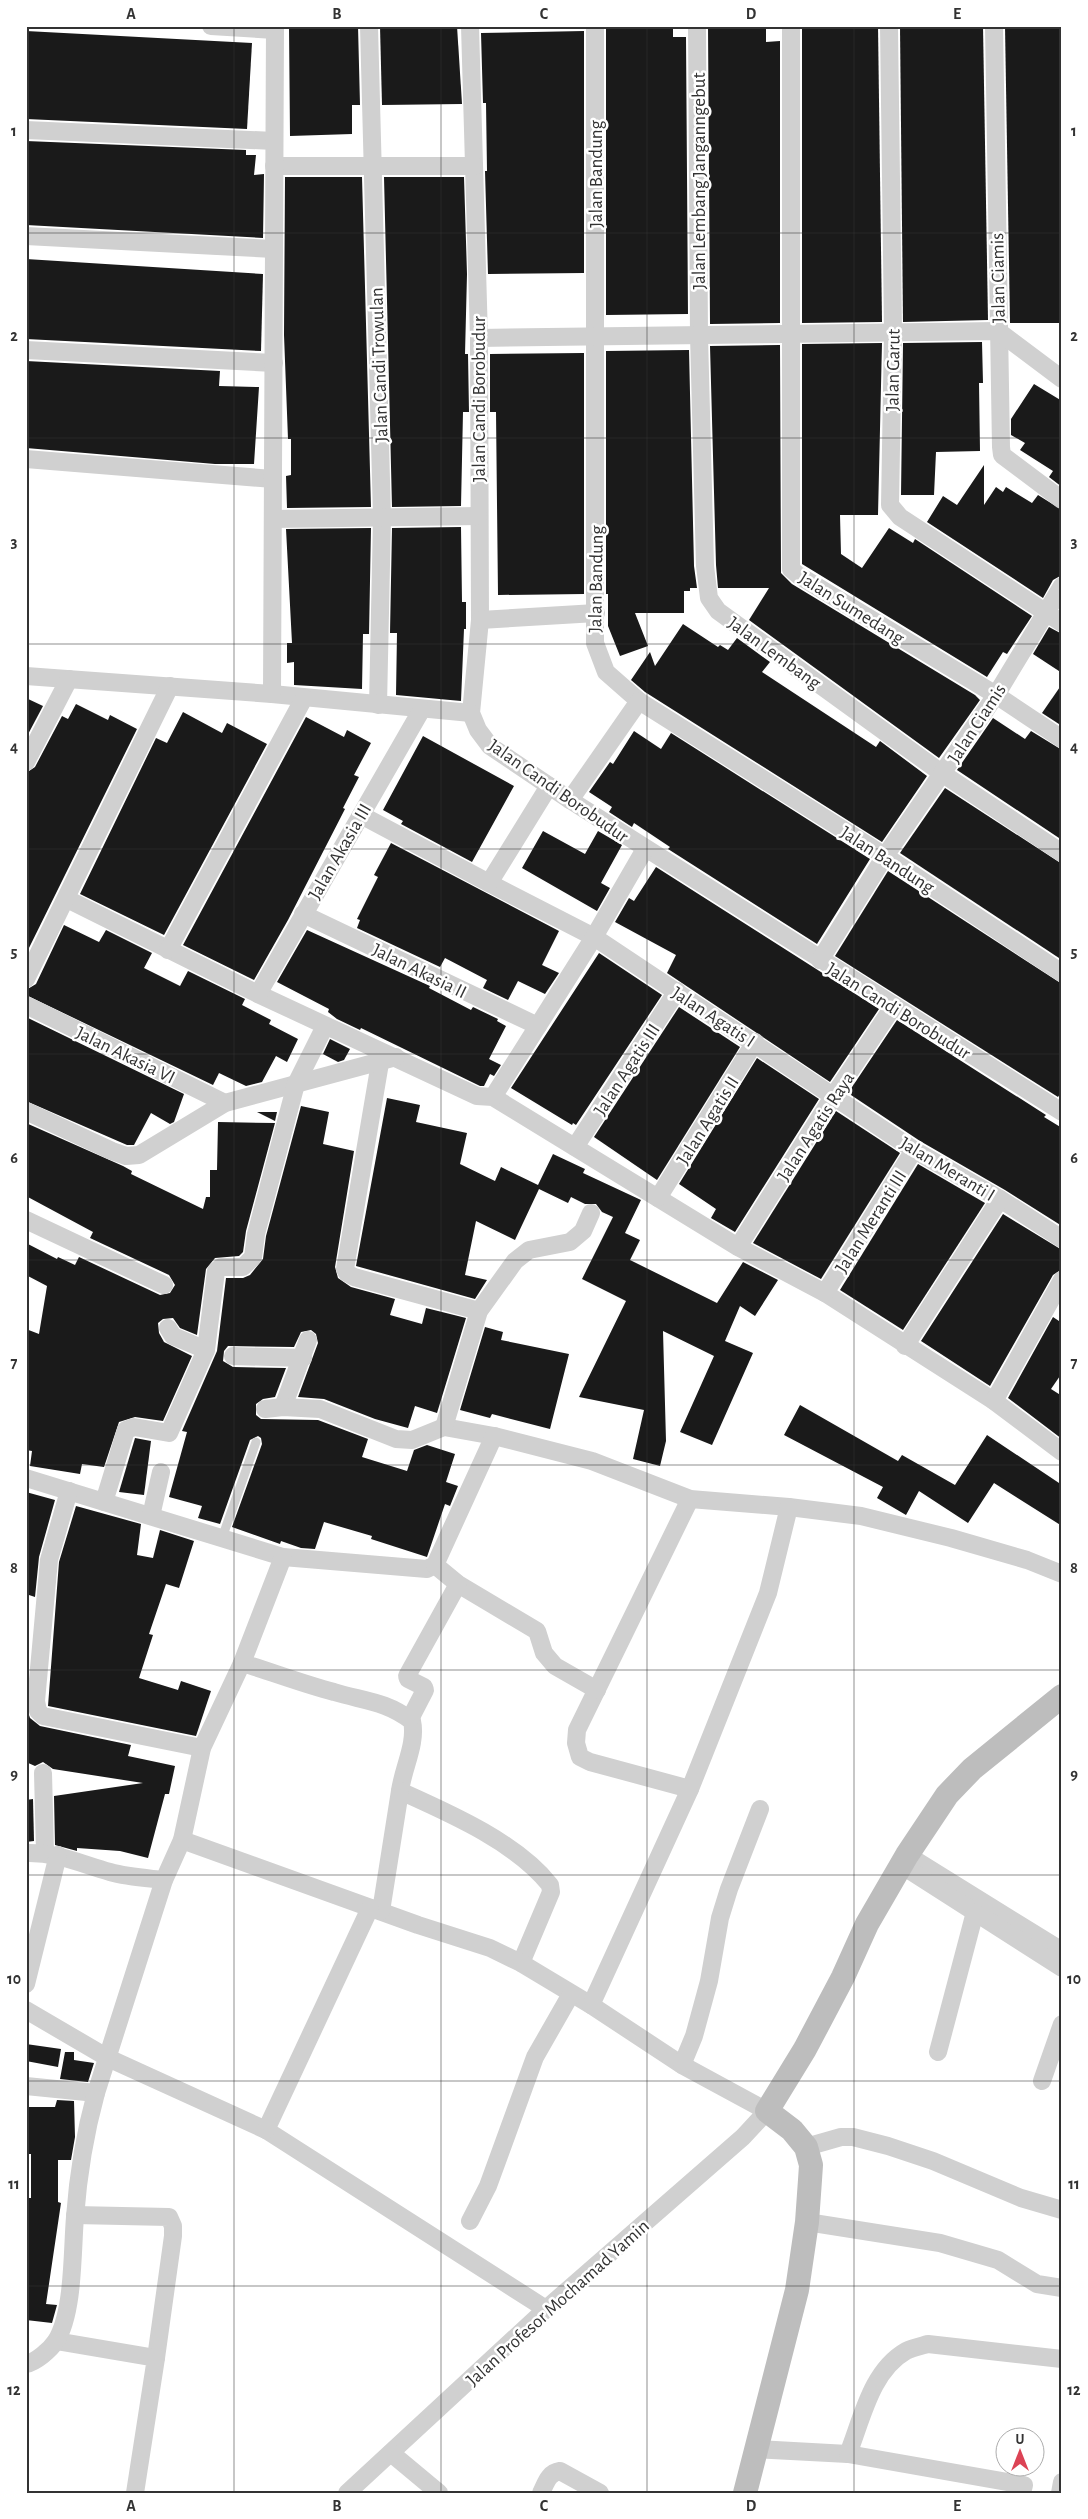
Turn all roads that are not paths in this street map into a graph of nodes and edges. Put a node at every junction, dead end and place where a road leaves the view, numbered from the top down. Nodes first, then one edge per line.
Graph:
1 (211, 26) edge
2 (369, 26) edge
3 (470, 26) edge
4 (595, 26) edge
5 (697, 26) edge
6 (791, 26) edge
7 (889, 26) edge
8 (994, 26) edge
9 (275, 28) edge
10 (26, 130) edge
11 (274, 141) junction
12 (274, 166) junction
13 (373, 166) junction
14 (474, 166) junction
15 (26, 236) edge
16 (274, 249) junction
17 (998, 330) junction
18 (893, 332) junction
19 (792, 334) junction
20 (699, 335) junction
21 (596, 337) junction
22 (479, 338) junction
23 (26, 350) edge
24 (274, 363) junction
25 (1062, 379) edge
26 (26, 459) edge
27 (273, 479) junction
28 (1062, 500) edge
29 (478, 516) junction
30 (382, 518) junction
31 (273, 519) junction
32 (1062, 586) edge
33 (596, 613) junction
34 (1046, 613) junction
35 (480, 620) junction
36 (1062, 623) edge
37 (26, 676) edge
38 (69, 679) junction
39 (170, 686) junction
40 (272, 694) junction
41 (996, 695) junction
42 (304, 698) junction
43 (639, 701) junction
44 (378, 705) junction
45 (422, 709) junction
46 (470, 713) junction
47 (1062, 739) edge
48 (26, 762) edge
49 (942, 774) junction
50 (549, 786) junction
51 (570, 800) junction
52 (361, 815) junction
53 (645, 849) junction
54 (1062, 853) edge
55 (885, 856) junction
56 (489, 883) junction
57 (67, 900) junction
58 (303, 914) junction
59 (594, 936) junction
60 (168, 950) junction
61 (820, 960) junction
62 (1062, 974) edge
63 (26, 979) edge
64 (677, 991) junction
65 (258, 994) junction
66 (26, 1005) edge
67 (893, 1007) junction
68 (325, 1026) junction
69 (538, 1026) junction
70 (755, 1042) junction
71 (388, 1060) junction
72 (296, 1084) junction
73 (834, 1095) junction
74 (493, 1097) junction
75 (225, 1102) junction
76 (26, 1111) edge
77 (1062, 1112) edge
78 (575, 1147) junction
79 (914, 1150) junction
80 (658, 1198) junction
81 (1000, 1199) junction
82 (591, 1213) dead end
83 (26, 1220) edge
84 (1062, 1239) edge
85 (738, 1247) junction
86 (1062, 1280) edge
87 (164, 1285) dead end
88 (825, 1293) junction
89 (479, 1311) junction
90 (168, 1328) dead end
91 (308, 1340) dead end
92 (905, 1346) junction
93 (206, 1350) junction
94 (233, 1356) dead end
95 (303, 1358) junction
96 (994, 1401) junction
97 (283, 1407) junction
98 (265, 1409) dead end
99 (444, 1427) junction
100 (494, 1436) junction
101 (256, 1442) dead end
102 (1062, 1452) edge
103 (161, 1472) dead end
104 (26, 1478) edge
105 (70, 1491) junction
106 (690, 1499) junction
107 (104, 1502) junction
108 (788, 1507) junction
109 (152, 1516) junction
110 (222, 1538) junction
111 (283, 1557) junction
112 (435, 1565) junction
113 (1062, 1574) edge
114 (458, 1584) junction
115 (242, 1662) junction
116 (597, 1690) junction
117 (1062, 1696) edge
118 (32, 1712) edge
119 (410, 1719) junction
120 (202, 1748) junction
121 (43, 1773) dead end
122 (690, 1789) junction
123 (400, 1791) junction
124 (760, 1809) dead end
125 (182, 1840) junction
126 (26, 1853) edge
127 (52, 1854) junction
128 (904, 1860) junction
129 (164, 1880) junction
130 (376, 1909) junction
131 (975, 1912) junction
132 (1062, 1951) edge
133 (521, 1962) junction
134 (1062, 1968) edge
135 (26, 1984) edge
136 (571, 1994) junction
137 (591, 2005) junction
138 (26, 2010) edge
139 (1062, 2024) edge
140 (938, 2052) dead end
141 (108, 2058) junction
142 (682, 2065) junction
143 (1042, 2081) dead end
144 (26, 2086) edge
145 (96, 2093) junction
146 (767, 2111) junction
147 (266, 2130) junction
148 (806, 2147) junction
149 (1062, 2210) edge
150 (75, 2216) junction
151 (470, 2221) dead end
152 (807, 2222) junction
153 (1062, 2288) edge
154 (546, 2310) junction
155 (56, 2341) junction
156 (156, 2358) junction
157 (1062, 2359) edge
158 (26, 2364) edge
159 (755, 2449) junction
160 (391, 2453) junction
161 (848, 2454) junction
162 (1062, 2482) edge
163 (135, 2493) edge
164 (347, 2493) edge
165 (439, 2493) edge
166 (541, 2493) edge
167 (600, 2493) edge
168 (745, 2493) edge
169 (1022, 2493) edge
170 (1060, 2493) edge

1 - 9 street
2 - 13 street, Jalan Candi Trowulan
3 - 14 street, Jalan Candi Borobudur
4 - 21 street, Jalan Bandung
5 - 20 street, Jalan Lembang Janganngebut
6 - 19 street
7 - 18 street, Jalan Garut
8 - 17 street, Jalan Ciamis
9 - 11 street
10 - 11 street
11 - 12 street
12 - 13 street
12 - 16 street
13 - 14 street
13 - 30 street, Jalan Candi Trowulan
14 - 22 street, Jalan Candi Borobudur
15 - 16 street
16 - 24 street
17 - 18 street
17 - 25 street
17 - 28 street, Jalan Ciamis
18 - 19 street
18 - 34 street, Jalan Garut
19 - 20 street
19 - 41 street, Jalan Sumedang
20 - 21 street
20 - 49 street, Jalan Lembang
21 - 22 street
21 - 33 street, Jalan Bandung
22 - 29 street, Jalan Candi Borobudur
23 - 24 street
24 - 27 street
26 - 27 street
27 - 31 street
29 - 30 street
29 - 35 street, Jalan Candi Borobudur
30 - 31 street
30 - 44 street, Jalan Candi Trowulan
31 - 40 street
32 - 34 street, Jalan Ciamis
33 - 35 street
33 - 43 street, Jalan Bandung
34 - 36 street, Jalan Garut
34 - 41 street, Jalan Ciamis
35 - 46 street, Jalan Candi Borobudur
37 - 38 street
38 - 39 street
38 - 48 street
39 - 40 street
39 - 57 street
40 - 42 street
41 - 47 street, Jalan Sumedang
41 - 49 street, Jalan Ciamis
42 - 44 street
42 - 60 street
43 - 51 street
43 - 55 street, Jalan Bandung
44 - 45 street
45 - 46 street
45 - 52 street, Jalan Akasia III
46 - 50 street, Jalan Candi Borobudur
49 - 54 street, Jalan Lembang
49 - 55 street, Jalan Ciamis
50 - 51 street, Jalan Candi Borobudur
50 - 56 street
51 - 53 street, Jalan Candi Borobudur
52 - 56 street, Jalan Agatis I
52 - 58 street, Jalan Akasia III
53 - 59 street
53 - 61 street, Jalan Candi Borobudur
55 - 61 street, Jalan Ciamis
55 - 62 street, Jalan Bandung
56 - 59 street, Jalan Agatis I
57 - 60 street
57 - 63 street
58 - 65 street, Jalan Akasia III
58 - 69 street, Jalan Akasia II
59 - 64 street, Jalan Agatis I
59 - 69 street
60 - 65 street
61 - 67 street, Jalan Candi Borobudur
64 - 70 street, Jalan Agatis I
64 - 78 street, Jalan Agatis III
65 - 68 street
66 - 75 street, Jalan Akasia VI
67 - 73 street, Jalan Agatis Raya
67 - 77 street, Jalan Candi Borobudur
68 - 71 street
68 - 72 street
69 - 74 street
70 - 73 street, Jalan Agatis I
70 - 80 street, Jalan Agatis II
71 - 72 street
71 - 74 street
71 - 89 street
72 - 75 street
72 - 93 street
73 - 79 street, Jalan Meranti I
73 - 85 street, Jalan Agatis Raya
74 - 78 street
75 - 76 street
78 - 80 street
79 - 81 street, Jalan Meranti I
79 - 88 street, Jalan Meranti III
80 - 85 street
81 - 84 street, Jalan Meranti I
81 - 92 street
82 - 89 street
83 - 87 street
85 - 88 street
86 - 96 street
88 - 92 street
89 - 99 street
90 - 93 street
91 - 95 street
92 - 96 street
93 - 107 street
94 - 95 street
95 - 97 street
96 - 102 street
97 - 98 street
97 - 99 street
99 - 100 street
100 - 106 street
100 - 112 street
101 - 110 lane
103 - 109 street
104 - 105 street
105 - 107 street
105 - 118 street
106 - 108 street
106 - 116 street
107 - 109 street
108 - 113 street
108 - 122 street
109 - 110 street
110 - 111 street
111 - 112 street
111 - 115 street
112 - 114 street
114 - 116 street
114 - 119 street
115 - 119 street
115 - 120 street
116 - 122 street
117 - 128 street
118 - 120 street
119 - 123 street
120 - 125 street
121 - 127 street
122 - 137 street
123 - 130 street
123 - 133 street
124 - 142 street
125 - 129 street
125 - 130 street
126 - 127 street
127 - 129 street
127 - 135 street
128 - 131 street
128 - 132 street
128 - 146 street
129 - 141 street
130 - 133 street
130 - 147 street
131 - 134 street
131 - 140 street
133 - 136 street
136 - 137 street
136 - 151 street
137 - 142 street
138 - 141 street
139 - 143 street
141 - 145 street
141 - 147 street
142 - 146 street
144 - 145 street
145 - 150 street
146 - 148 street
146 - 154 street, Jalan Profesor Mochamad Yamin
147 - 154 street
148 - 149 street
148 - 152 street
150 - 155 street
150 - 156 street
152 - 153 street
152 - 159 street
154 - 160 street, Jalan Profesor Mochamad Yamin
155 - 156 street
155 - 158 street
156 - 163 street
157 - 161 street
159 - 161 street
159 - 168 street
160 - 164 street, Jalan Profesor Mochamad Yamin
160 - 165 street
161 - 169 street
162 - 170 street
166 - 167 street

